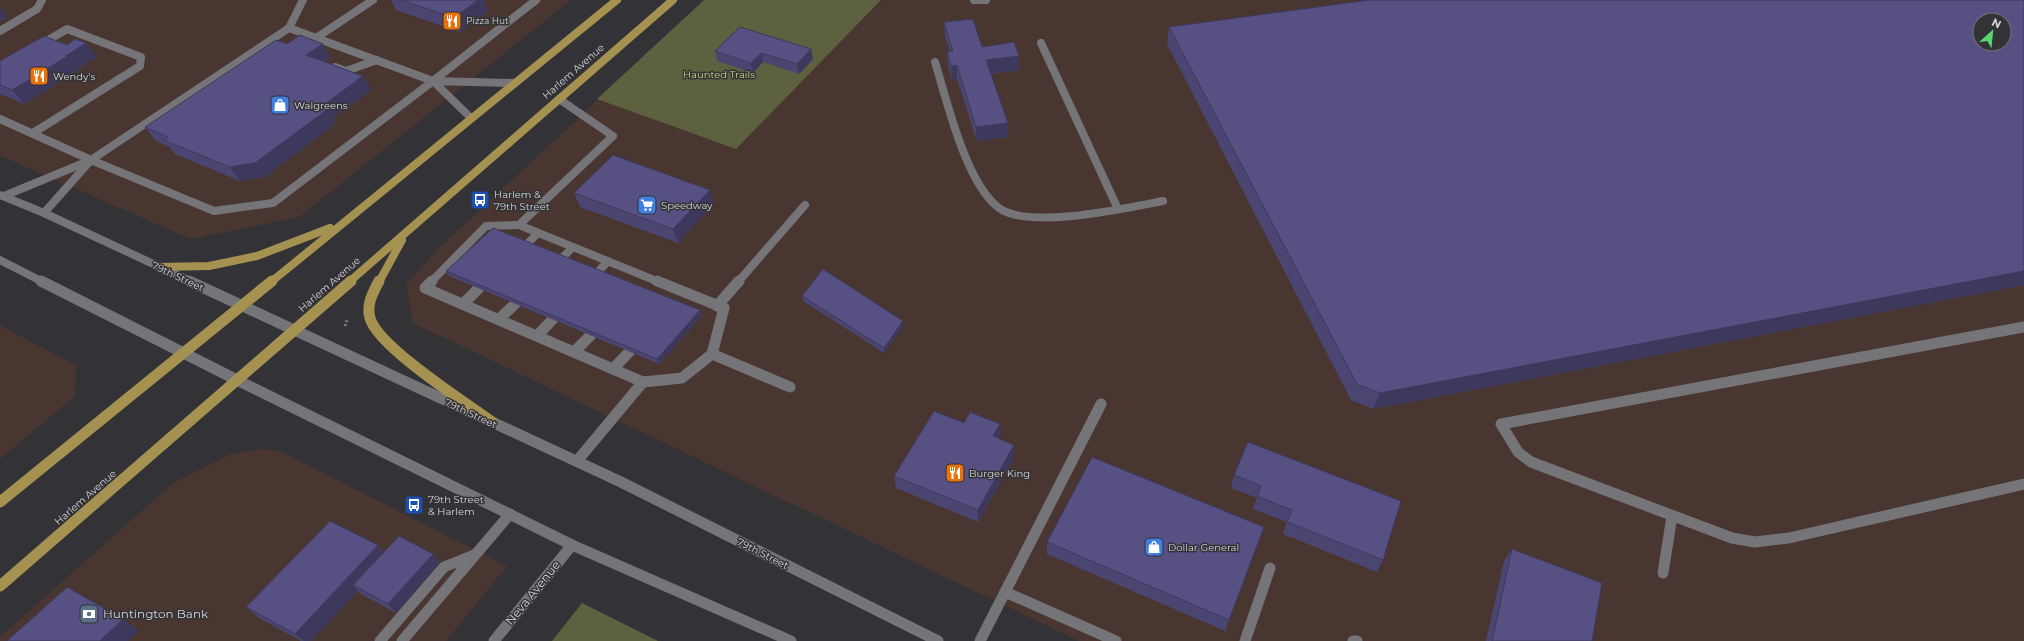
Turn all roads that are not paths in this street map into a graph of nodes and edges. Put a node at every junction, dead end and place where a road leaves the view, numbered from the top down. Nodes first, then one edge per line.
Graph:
1 (42, 0) edge
2 (303, 0) edge
3 (373, 0) edge
4 (536, 0) edge
5 (617, 0) edge
6 (673, 0) edge
7 (974, 0) edge
8 (986, 0) edge
9 (289, 28) junction
10 (0, 31) edge
11 (316, 38) junction
12 (268, 42) junction
13 (1040, 44) dead end
14 (281, 47) edge
15 (34, 48) edge
16 (377, 60) junction
17 (935, 62) dead end
18 (329, 65) edge
19 (433, 81) junction
20 (514, 83) junction
21 (559, 99) junction
22 (471, 118) junction
23 (0, 119) edge
24 (33, 133) junction
25 (91, 160) junction
26 (2, 196) edge
27 (1163, 201) dead end
28 (805, 204) dead end
29 (1118, 209) junction
30 (44, 213) junction
31 (341, 223) junction
32 (519, 225) junction
33 (407, 232) junction
34 (538, 233) junction
35 (526, 245) edge
36 (573, 247) junction
37 (561, 259) edge
38 (0, 260) edge
39 (608, 261) junction
40 (159, 267) junction
41 (597, 273) edge
42 (646, 277) junction
43 (638, 284) edge
44 (479, 288) edge
45 (463, 304) junction
46 (515, 304) edge
47 (241, 305) junction
48 (717, 306) junction
49 (499, 319) junction
50 (553, 319) edge
51 (2024, 327) edge
52 (294, 330) junction
53 (590, 335) edge
54 (537, 336) junction
55 (630, 351) edge
56 (183, 352) junction
57 (574, 352) junction
58 (712, 354) junction
59 (613, 369) junction
60 (237, 380) junction
61 (644, 382) junction
62 (790, 387) dead end
63 (1101, 404) dead end
64 (492, 422) junction
65 (577, 461) junction
66 (2024, 484) edge
67 (0, 502) edge
68 (510, 514) junction
69 (1672, 516) junction
70 (572, 545) junction
71 (476, 554) junction
72 (1270, 568) dead end
73 (1663, 573) dead end
74 (0, 586) edge
75 (1005, 592) junction
76 (380, 641) edge
77 (402, 641) edge
78 (494, 641) edge
79 (791, 641) edge
80 (938, 641) edge
81 (980, 641) edge
82 (1116, 641) edge
83 (1245, 641) edge
84 (1353, 641) edge
85 (1357, 641) edge

1 - 10 main road
2 - 9 main road
3 - 11 main road
4 - 19 main road
5 - 20 main road
6 - 21 main road, Harlem Avenue
7 - 8 main road
9 - 11 main road
9 - 12 main road
11 - 16 main road
12 - 14 main road
12 - 25 main road
13 - 29 main road
15 - 24 main road
16 - 18 main road
16 - 19 main road
17 - 29 main road
19 - 20 main road
19 - 22 main road
19 - 25 main road
20 - 22 main road
21 - 32 main road
21 - 33 main road, Harlem Avenue
22 - 31 main road
23 - 24 main road
24 - 25 main road
25 - 26 main road
25 - 30 main road
26 - 30 main road, 79th Street
27 - 29 main road
28 - 48 main road
30 - 40 main road, 79th Street
31 - 40 main road
31 - 47 main road
32 - 34 main road
32 - 45 main road
33 - 52 main road, Harlem Avenue
33 - 64 main road
34 - 35 main road
34 - 36 main road
36 - 37 main road
36 - 39 main road
38 - 56 main road
39 - 41 main road
39 - 42 main road
40 - 47 main road, 79th Street
42 - 43 main road
42 - 48 main road
44 - 45 main road
45 - 49 main road
46 - 49 main road
47 - 52 main road, 79th Street
47 - 56 main road
48 - 58 main road
49 - 54 main road
50 - 54 main road
51 - 69 main road
52 - 60 main road, Harlem Avenue
52 - 64 main road, 79th Street
53 - 57 main road
54 - 57 main road
55 - 59 main road
56 - 60 main road
56 - 67 main road
57 - 59 main road
58 - 61 main road
58 - 62 main road
59 - 61 main road
60 - 68 main road
60 - 74 main road, Harlem Avenue
61 - 65 main road
63 - 75 main road
64 - 65 main road, 79th Street
65 - 80 main road, 79th Street
66 - 69 main road
68 - 70 main road
68 - 71 main road
69 - 73 main road
70 - 78 main road, Neva Avenue
70 - 79 main road
71 - 76 main road
71 - 77 main road
72 - 83 main road
75 - 81 main road
75 - 82 main road
84 - 85 main road

